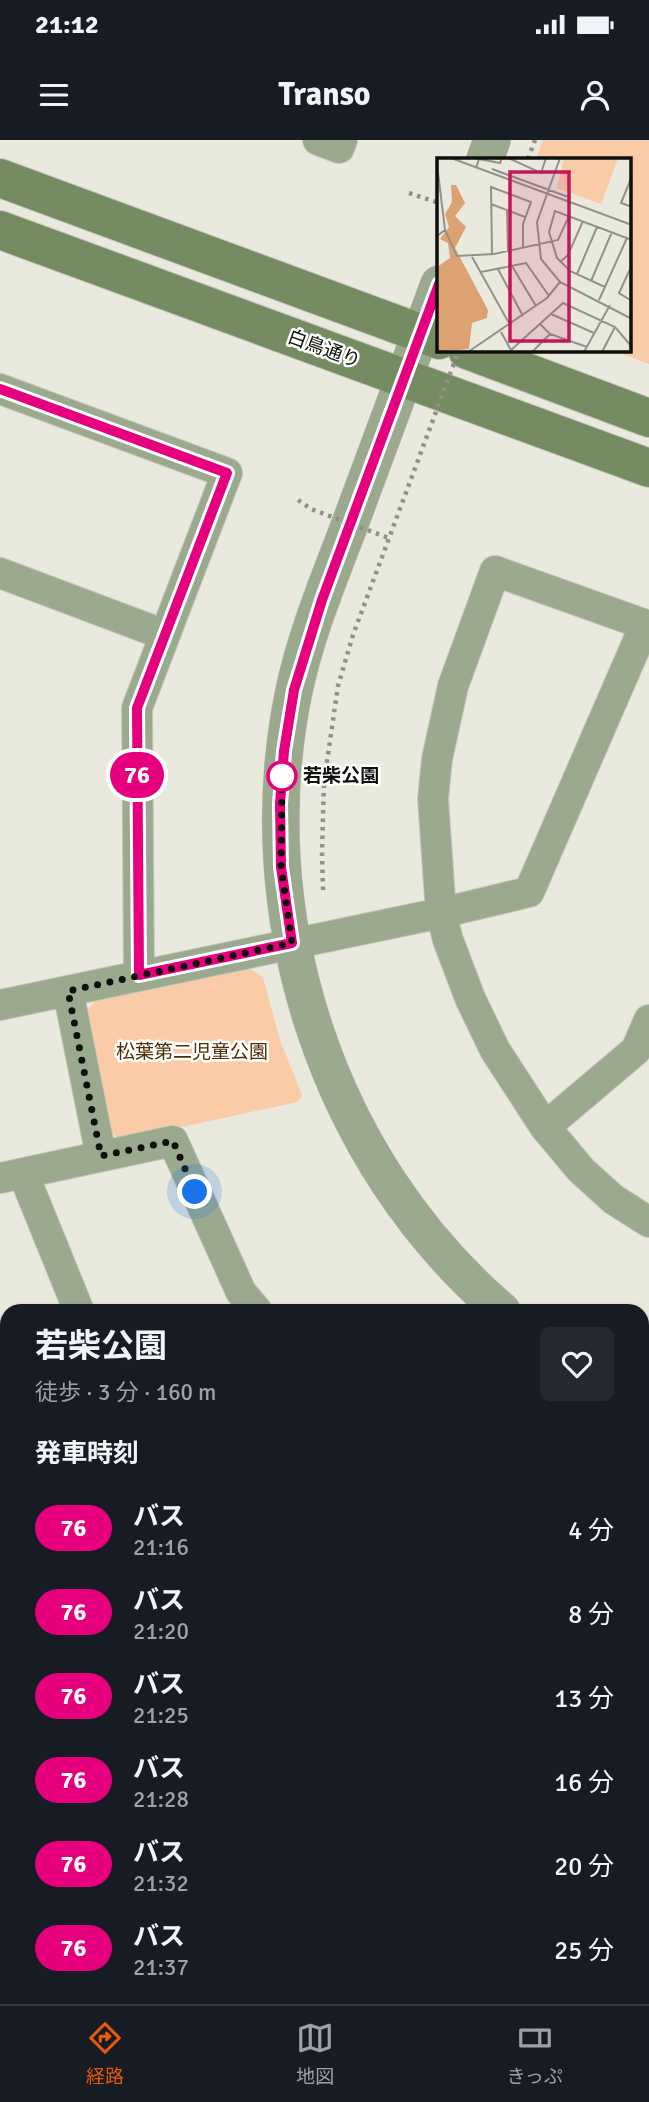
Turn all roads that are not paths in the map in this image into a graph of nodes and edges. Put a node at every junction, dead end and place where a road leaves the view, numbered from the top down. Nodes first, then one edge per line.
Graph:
1 (318, 140) edge
2 (342, 140) edge
3 (492, 140) edge
4 (485, 158) edge
5 (0, 178) edge
6 (0, 230) edge
7 (437, 296) edge
8 (430, 336) edge
9 (472, 352) edge
10 (404, 379) junction
11 (0, 389) edge
12 (649, 418) edge
13 (649, 468) edge
14 (0, 573) edge
15 (647, 625) edge
16 (165, 635) junction
17 (441, 913) junction
18 (292, 943) junction
19 (139, 975) junction
20 (68, 991) junction
21 (0, 1005) edge
22 (649, 1020) edge
23 (545, 1127) junction
24 (101, 1156) junction
25 (12, 1175) edge
26 (649, 1222) edge
27 (76, 1304) edge
28 (251, 1304) edge
29 (494, 1304) edge

1 - 2 street
3 - 4 street
5 - 8 main road
6 - 10 main road, 白鳥通り
7 - 8 street
8 - 10 street
9 - 12 main road
10 - 13 main road, 白鳥通り
10 - 18 street
11 - 16 street
14 - 16 street
15 - 17 street
15 - 17 street
16 - 19 street
17 - 18 street
17 - 23 street
18 - 19 street
18 - 29 street
19 - 20 street
20 - 21 street
20 - 24 street
22 - 23 street
23 - 26 street
24 - 25 street
24 - 28 street
25 - 27 street

